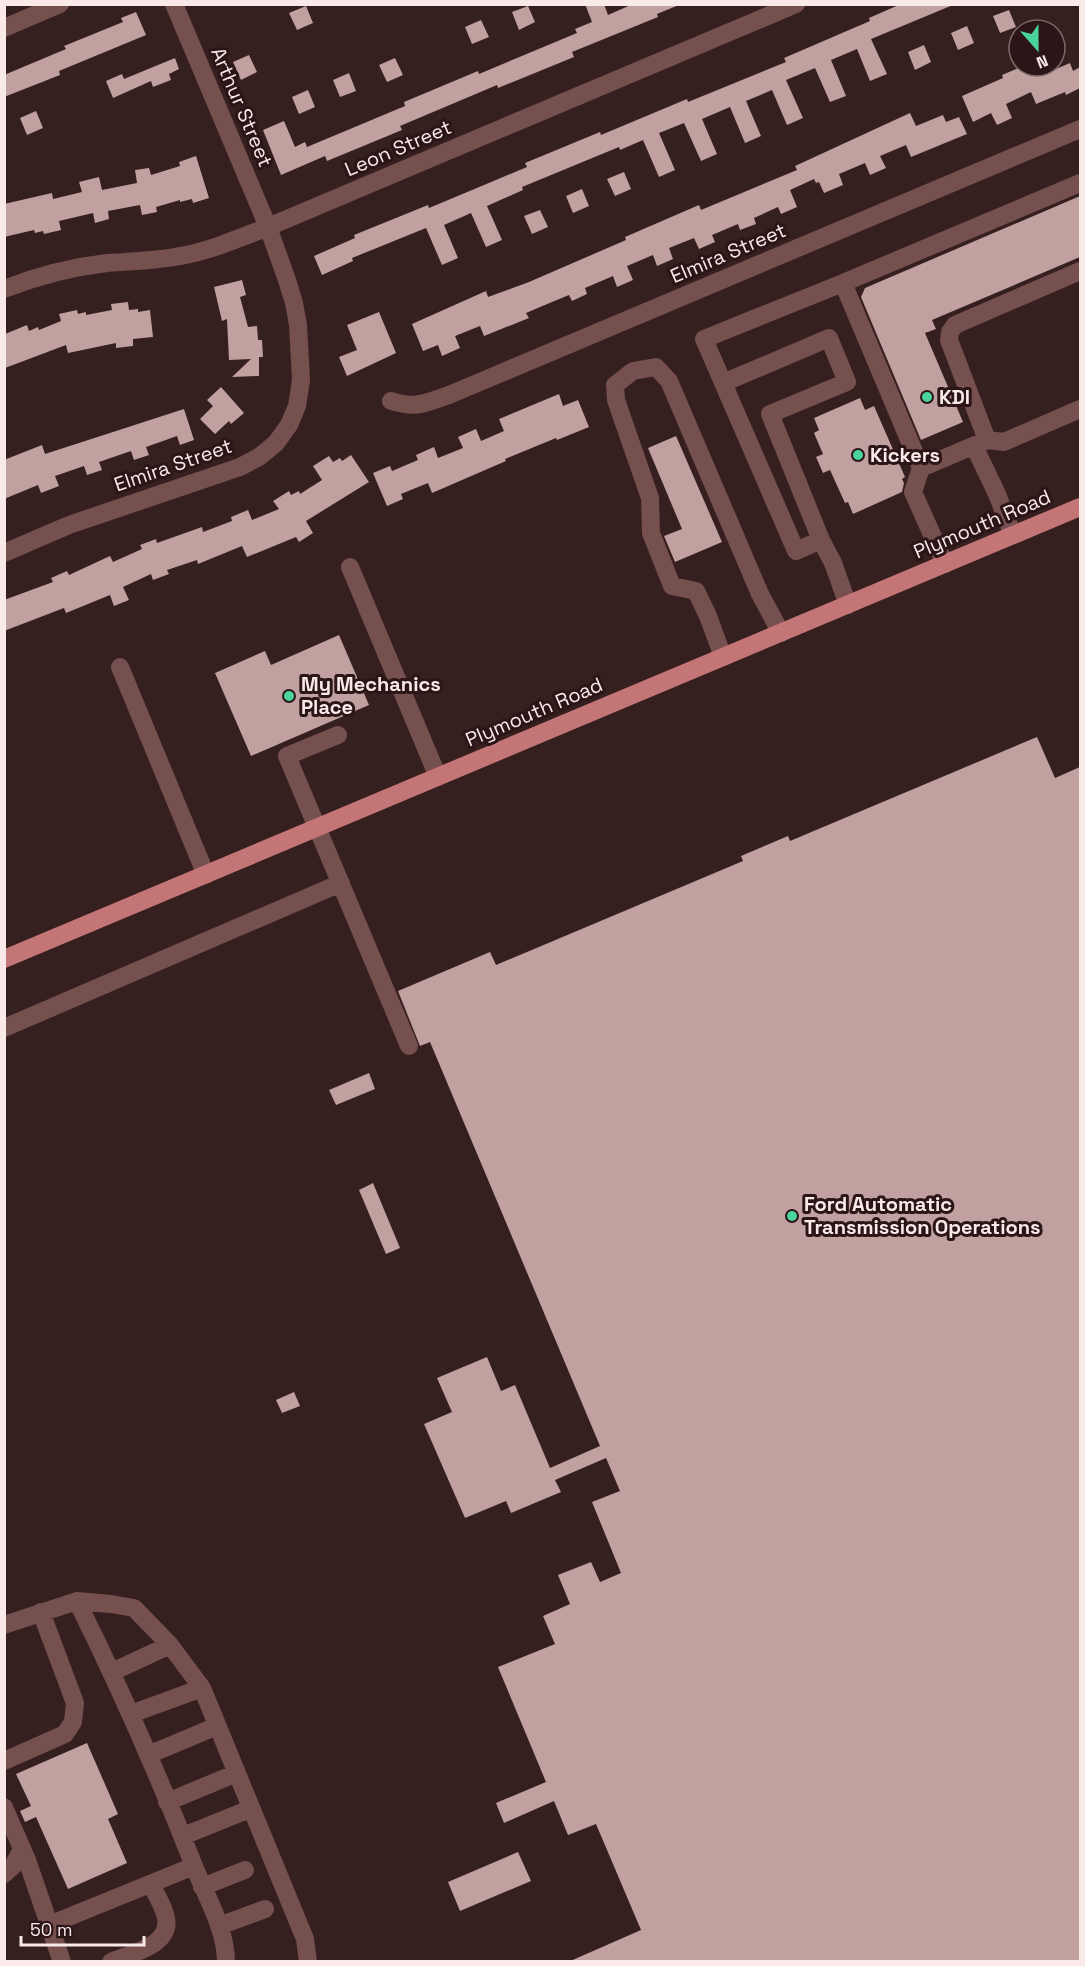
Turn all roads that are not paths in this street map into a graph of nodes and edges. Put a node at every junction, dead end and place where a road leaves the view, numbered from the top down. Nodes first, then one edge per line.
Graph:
1 (60, 4) edge
2 (174, 4) edge
3 (796, 4) edge
4 (4, 28) edge
5 (1080, 129) edge
6 (1080, 183) edge
7 (268, 227) junction
8 (1080, 271) edge
9 (843, 283) junction
10 (4, 289) edge
11 (723, 383) junction
12 (391, 401) dead end
13 (1080, 409) edge
14 (980, 443) junction
15 (921, 468) junction
16 (1080, 507) edge
17 (1013, 536) junction
18 (821, 540) junction
19 (4, 553) edge
20 (945, 564) junction
21 (350, 567) dead end
22 (848, 605) junction
23 (781, 633) junction
24 (723, 657) junction
25 (120, 667) dead end
26 (338, 735) dead end
27 (438, 777) junction
28 (318, 828) junction
29 (207, 874) junction
30 (341, 883) junction
31 (4, 959) edge
32 (4, 1028) edge
33 (409, 1046) dead end
34 (77, 1601) junction
35 (41, 1612) junction
36 (4, 1625) edge
37 (170, 1645) junction
38 (112, 1672) junction
39 (202, 1688) junction
40 (131, 1714) junction
41 (217, 1726) junction
42 (148, 1755) junction
43 (4, 1761) edge
44 (237, 1773) junction
45 (167, 1802) junction
46 (4, 1807) edge
47 (250, 1809) junction
48 (183, 1836) junction
49 (22, 1849) junction
50 (194, 1866) junction
51 (245, 1870) dead end
52 (4, 1874) edge
53 (151, 1884) junction
54 (202, 1887) junction
55 (265, 1909) dead end
56 (49, 1925) junction
57 (219, 1926) junction
58 (62, 1962) edge
59 (111, 1962) edge
60 (226, 1962) edge
61 (308, 1962) edge

1 - 4 street
2 - 7 street, Arthur Street
3 - 7 street, Leon Street
5 - 12 street, Elmira Street
6 - 9 street
7 - 10 street, Leon Street
7 - 19 street, Elmira Street
8 - 14 street
9 - 11 street
9 - 15 street
11 - 18 street
11 - 18 street
13 - 14 street
14 - 15 street
14 - 17 street
15 - 20 street
16 - 17 main road, Plymouth Road
17 - 20 main road, Plymouth Road
18 - 22 street
20 - 22 main road, Plymouth Road
21 - 27 street
22 - 23 main road, Plymouth Road
23 - 24 main road, Plymouth Road
23 - 24 street
24 - 27 main road, Plymouth Road
25 - 29 street
26 - 28 street
27 - 28 main road, Plymouth Road
28 - 29 main road, Plymouth Road
28 - 30 street
29 - 31 main road, Plymouth Road
30 - 32 street
30 - 33 street
34 - 35 street
34 - 37 street
34 - 38 street
35 - 36 street
35 - 43 street
37 - 38 street
37 - 39 street
38 - 40 street
39 - 40 street
39 - 41 street
40 - 42 street
41 - 42 street
41 - 44 street
42 - 45 street
44 - 45 street
44 - 47 street
45 - 48 street
46 - 49 street
47 - 48 street
47 - 61 street
48 - 50 street
49 - 52 street
49 - 56 street
50 - 53 street
50 - 54 street
51 - 54 street
53 - 56 street
53 - 59 street
54 - 57 street
55 - 57 street
56 - 58 street
57 - 60 street

